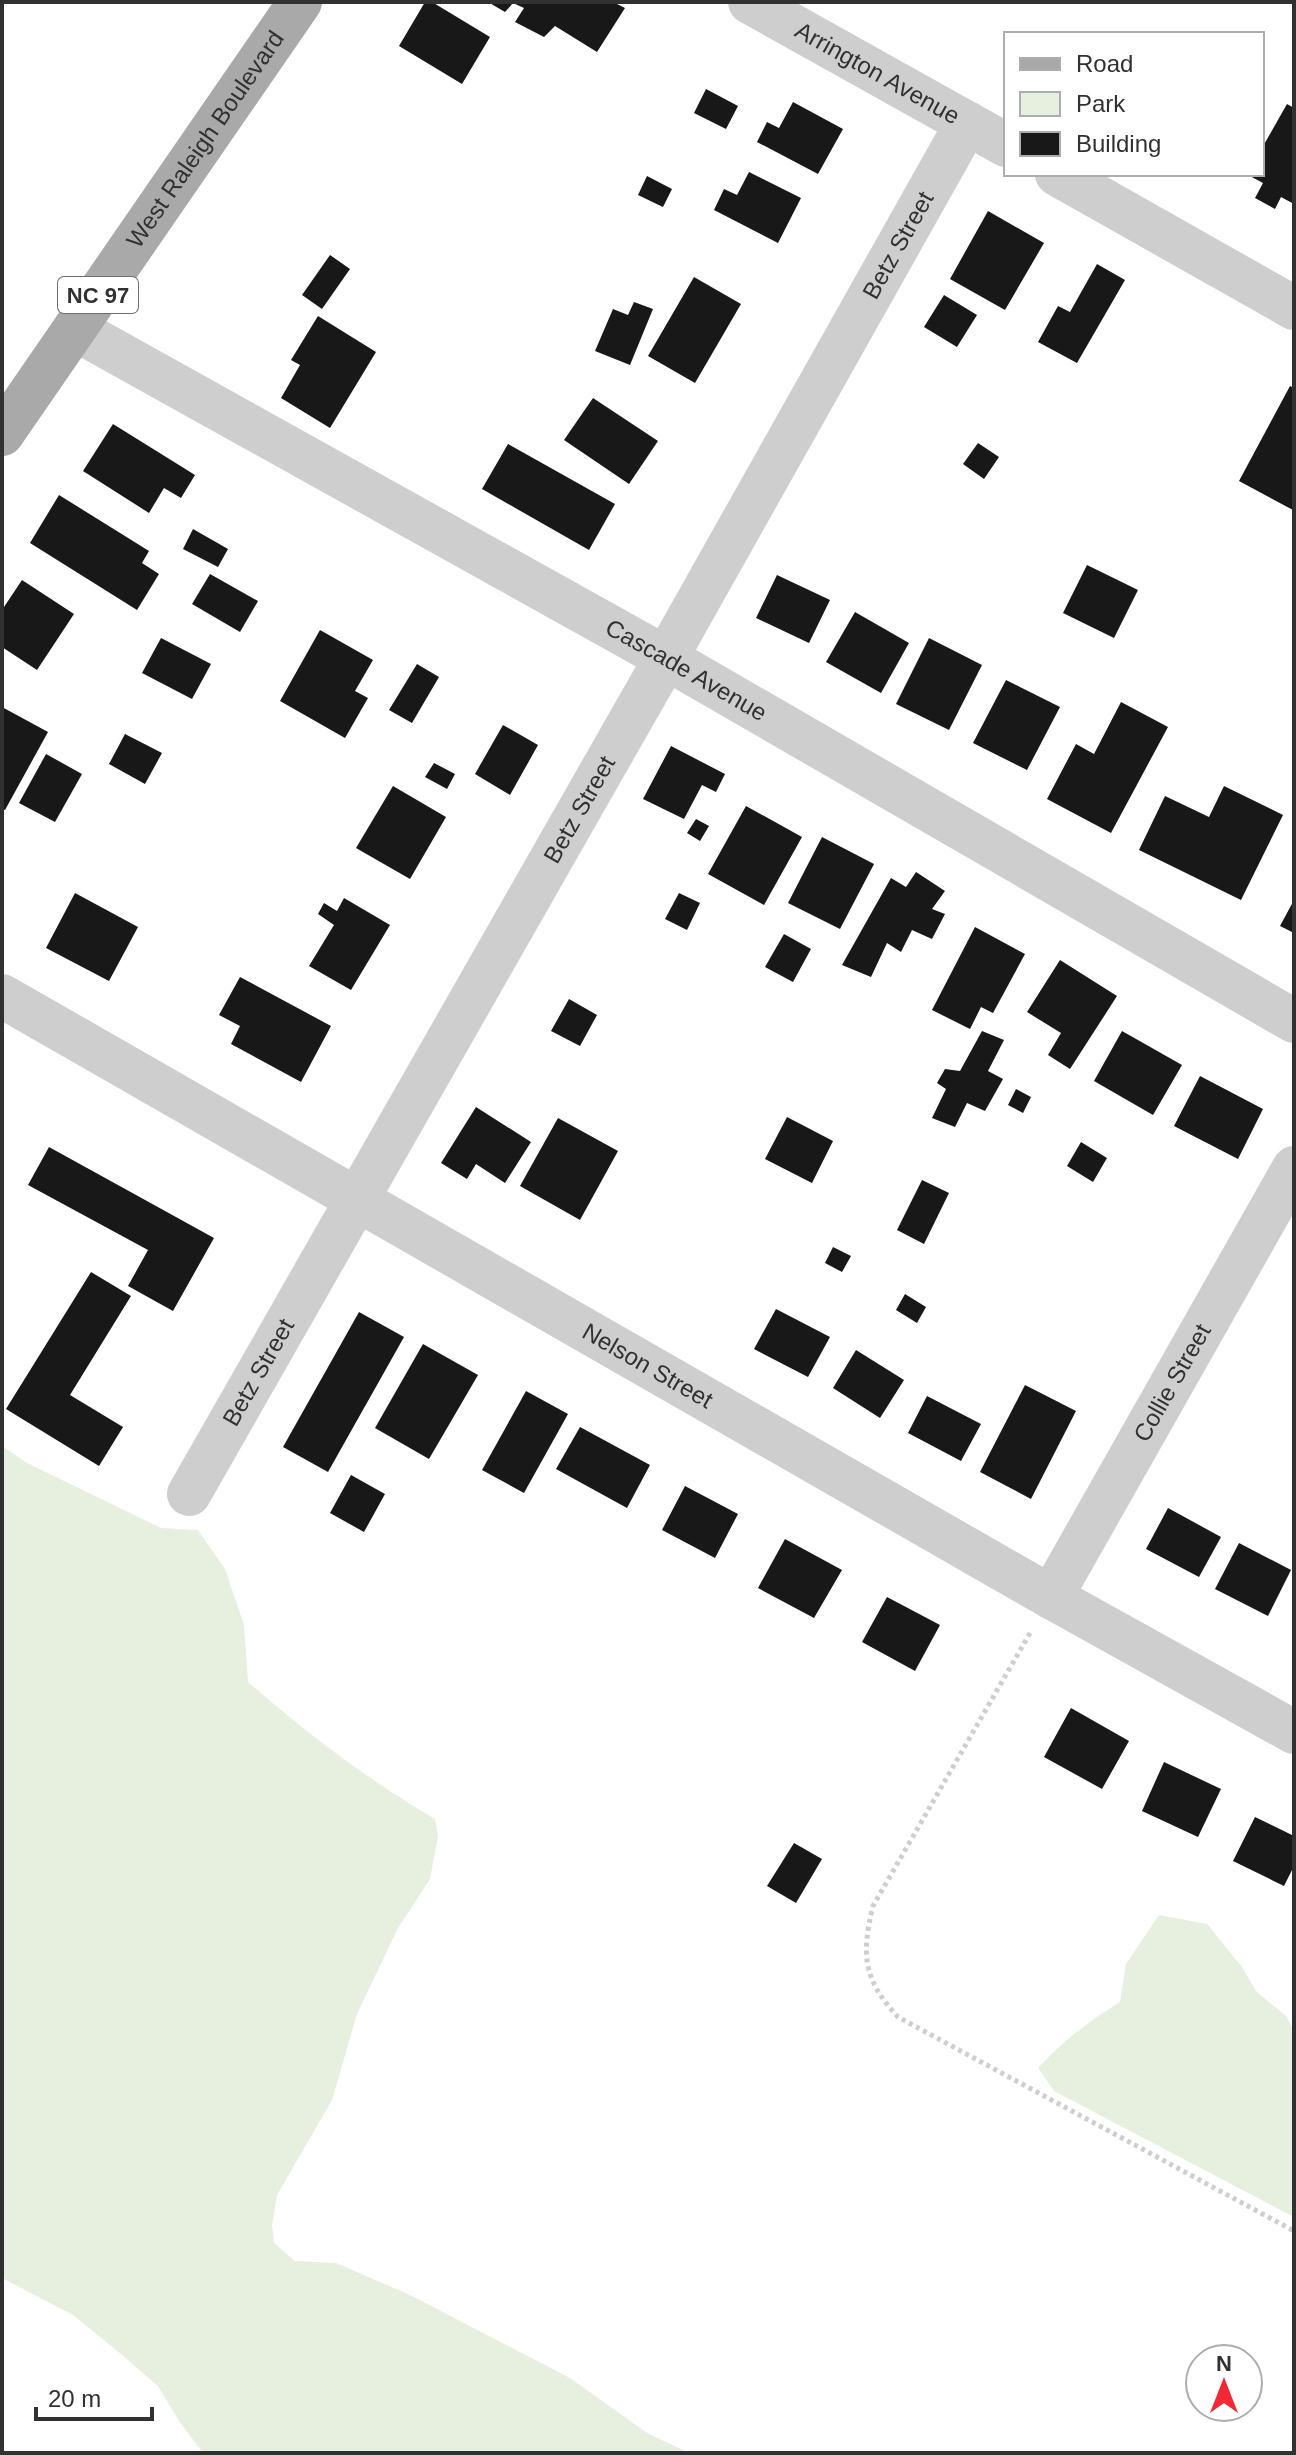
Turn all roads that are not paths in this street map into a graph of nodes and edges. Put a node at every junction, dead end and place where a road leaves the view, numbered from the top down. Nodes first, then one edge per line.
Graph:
1 (300, 2) edge
2 (750, 2) edge
3 (967, 123) junction
4 (1004, 144) edge
5 (1061, 176) edge
6 (1294, 308) edge
7 (75, 329) junction
8 (6, 420) edge
9 (666, 658) junction
10 (2, 996) edge
11 (1294, 1021) edge
12 (1294, 1168) edge
13 (358, 1200) junction
14 (189, 1494) dead end
15 (1051, 1597) junction
16 (1294, 1732) edge

1 - 7 main road, West Raleigh Boulevard / NC 97
2 - 3 street, Arrington Avenue
3 - 4 street, Arrington Avenue
3 - 9 street, Betz Street
5 - 6 street
7 - 8 main road, West Raleigh Boulevard / NC 97
7 - 9 street, Cascade Avenue
9 - 11 street, Cascade Avenue
9 - 13 street, Betz Street
10 - 13 street, Nelson Street
12 - 15 street, Collie Street
13 - 14 street, Betz Street
13 - 15 street, Nelson Street
15 - 16 street, Nelson Street

